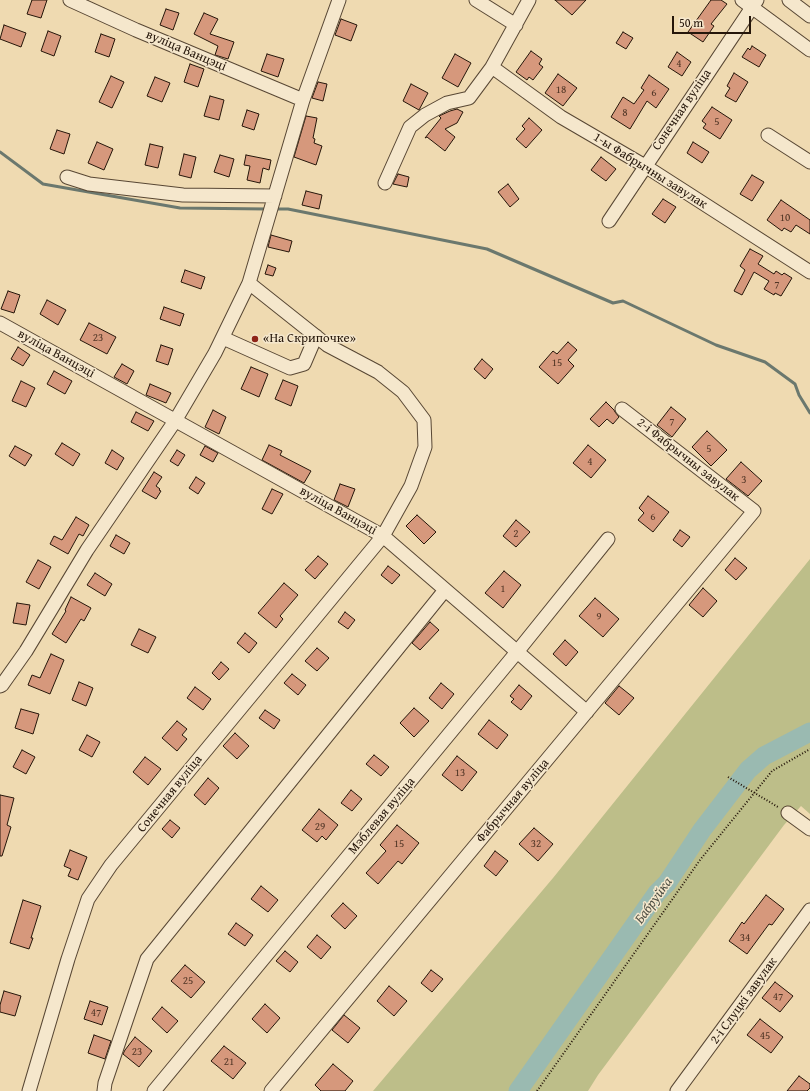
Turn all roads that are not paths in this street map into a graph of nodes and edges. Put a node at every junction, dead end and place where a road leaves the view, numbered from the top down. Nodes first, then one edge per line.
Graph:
1 (70, 0) edge
2 (339, 0) edge
3 (476, 0) edge
4 (529, 0) edge
5 (789, 0) edge
6 (750, 2) edge
7 (810, 16) edge
8 (516, 25) junction
9 (810, 50) edge
10 (492, 67) junction
11 (303, 100) junction
12 (768, 135) dead end
13 (810, 162) edge
14 (644, 166) junction
15 (67, 177) dead end
16 (385, 183) dead end
17 (274, 199) junction
18 (609, 221) dead end
19 (810, 272) edge
20 (249, 284) junction
21 (0, 323) edge
22 (316, 336) junction
23 (223, 338) junction
24 (622, 409) dead end
25 (175, 421) junction
26 (754, 511) joint
27 (383, 536) junction
28 (608, 539) dead end
29 (445, 590) junction
30 (517, 652) junction
31 (0, 686) edge
32 (587, 712) junction
33 (788, 813) road end
34 (810, 829) edge
35 (810, 910) edge
36 (29, 1091) edge
37 (104, 1091) edge
38 (154, 1091) edge
39 (271, 1091) edge
40 (677, 1091) edge

1 - 11 street, вуліца Ванцэці
2 - 11 street
3 - 8 street
4 - 8 street
5 - 7 street
6 - 9 street
6 - 14 street, Сонечная вуліца
8 - 10 street
10 - 14 street, 1-ы Фабрычны завулак
10 - 16 street
11 - 17 street
12 - 13 street
14 - 18 street, Сонечная вуліца
14 - 19 street, 1-ы Фабрычны завулак
15 - 17 street
17 - 20 street
20 - 22 street, вуліца Ванцэці
20 - 23 street
21 - 25 street, вуліца Ванцэці
22 - 23 street
22 - 27 street, вуліца Ванцэці
23 - 25 street
24 - 26 street, 2-і Фабрычны завулак
25 - 27 street, вуліца Ванцэці
25 - 31 street
26 - 32 street, Фабрычная вуліца
27 - 29 street
27 - 36 street, Сонечная вуліца
28 - 30 street, Мэблевая вуліца
29 - 30 street
29 - 37 street
30 - 32 street
30 - 38 street, Мэблевая вуліца
32 - 39 street, Фабрычная вуліца
33 - 34 street
35 - 40 street, 2-і Слуцкі завулак

